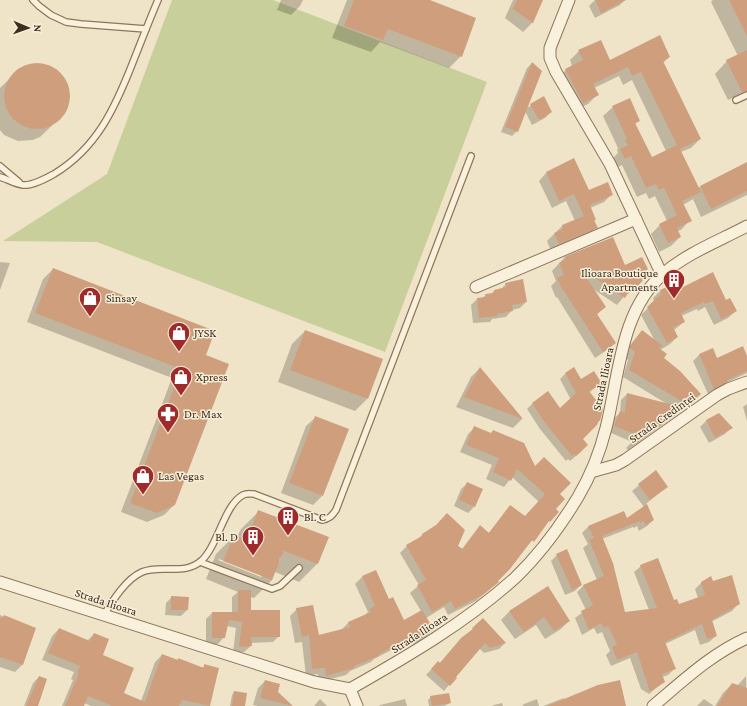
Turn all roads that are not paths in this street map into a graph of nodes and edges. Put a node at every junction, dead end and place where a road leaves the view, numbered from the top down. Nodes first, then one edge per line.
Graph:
1 (33, 0) edge
2 (158, 0) edge
3 (569, 0) edge
4 (146, 29) junction
5 (747, 95) edge
6 (736, 100) dead end
7 (471, 156) dead end
8 (0, 166) edge
9 (0, 177) edge
10 (24, 186) junction
11 (636, 219) junction
12 (747, 226) edge
13 (662, 275) junction
14 (476, 287) dead end
15 (747, 382) edge
16 (591, 472) junction
17 (200, 562) junction
18 (299, 568) dead end
19 (0, 582) edge
20 (104, 615) junction
21 (747, 638) edge
22 (350, 689) junction
23 (357, 706) edge
24 (653, 706) edge

1 - 4 lane
2 - 4 lane
3 - 11 street
4 - 10 lane
5 - 6 lane
7 - 17 lane
8 - 10 lane
9 - 10 lane
11 - 13 street
11 - 14 street
12 - 13 street, Strada Ilioara
13 - 16 street, Strada Ilioara
15 - 16 street, Strada Credinței
16 - 22 street, Strada Ilioara
17 - 18 lane
17 - 20 lane
19 - 20 street, Strada Ilioara
20 - 22 street, Strada Ilioara
21 - 24 street
22 - 23 street

